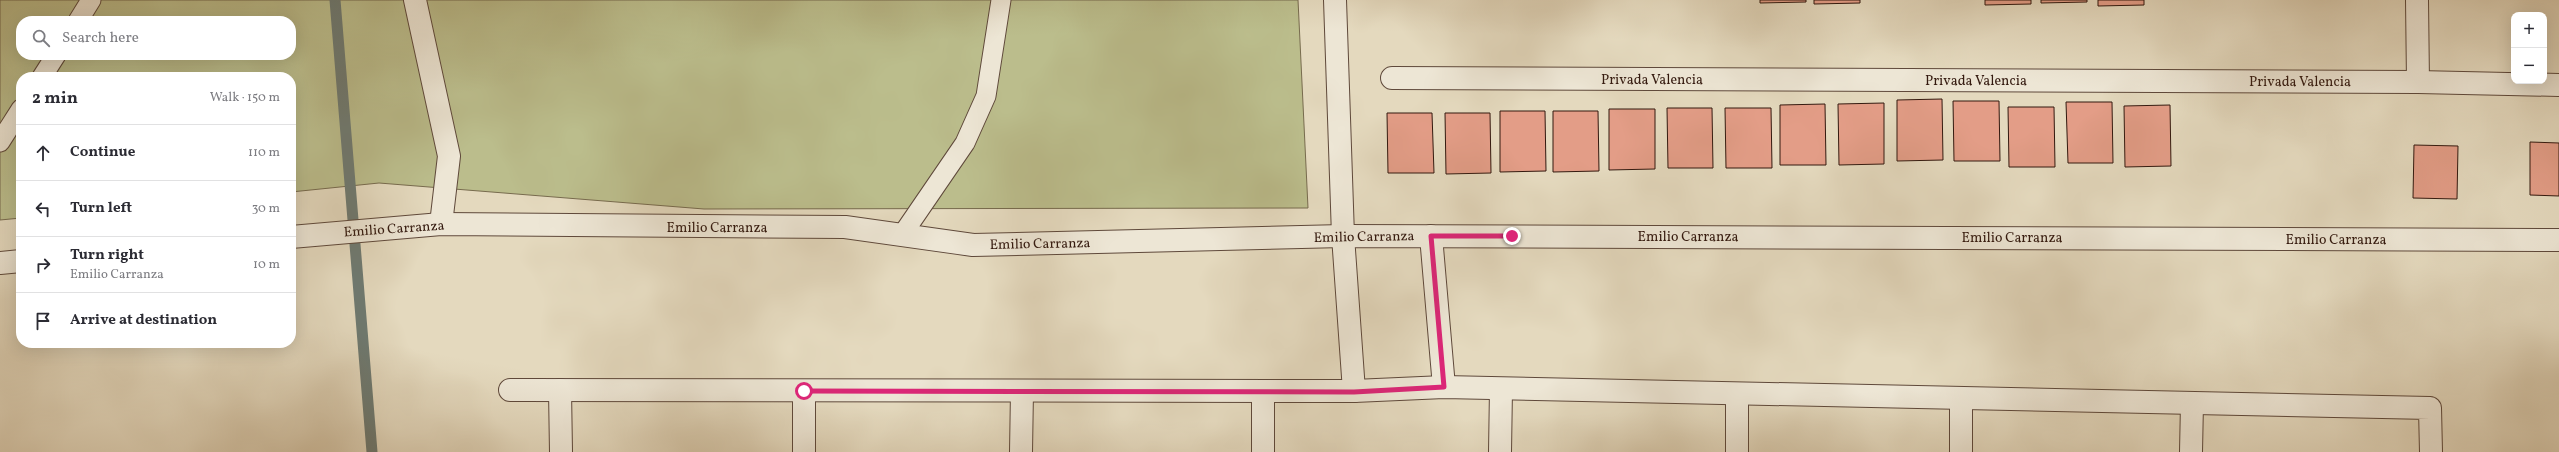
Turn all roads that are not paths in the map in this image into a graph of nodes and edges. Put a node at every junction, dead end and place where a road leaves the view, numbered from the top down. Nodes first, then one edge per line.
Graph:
1 (91, 0) edge
2 (415, 0) edge
3 (1001, 0) edge
4 (1335, 0) edge
5 (2417, 0) edge
6 (81, 16) edge
7 (53, 60) edge
8 (45, 72) edge
9 (1392, 78) dead end
10 (2418, 82) junction
11 (2559, 85) edge
12 (16, 117) edge
13 (0, 142) edge
14 (441, 224) junction
15 (902, 235) junction
16 (1343, 236) junction
17 (1431, 236) junction
18 (296, 237) edge
19 (2559, 240) edge
20 (16, 261) edge
21 (0, 263) edge
22 (1444, 387) junction
23 (1501, 389) junction
24 (510, 390) dead end
25 (560, 390) junction
26 (804, 391) junction
27 (1022, 391) junction
28 (1264, 391) junction
29 (1354, 392) junction
30 (1737, 394) junction
31 (1961, 399) junction
32 (2192, 404) junction
33 (561, 452) edge
34 (804, 452) edge
35 (1021, 452) edge
36 (1263, 452) edge
37 (1500, 452) edge
38 (1737, 452) edge
39 (1961, 452) edge
40 (2191, 452) edge
41 (2431, 452) edge

1 - 6 lane
2 - 14 street
3 - 15 lane
4 - 16 street
5 - 10 street
7 - 8 lane
9 - 10 street, Privada Valencia
10 - 11 street, Privada Valencia
12 - 13 lane
14 - 15 street, Emilio Carranza
14 - 18 street, Emilio Carranza
15 - 16 street, Emilio Carranza
16 - 17 street, Emilio Carranza
16 - 29 street
17 - 19 street, Emilio Carranza
17 - 22 street
20 - 21 street
22 - 23 street
22 - 29 street
23 - 30 street
23 - 37 street
24 - 25 street
25 - 26 street
25 - 33 street
26 - 27 street
26 - 34 street
27 - 28 street
27 - 35 street
28 - 29 street
28 - 36 street
30 - 31 street
30 - 38 street
31 - 32 street
31 - 39 street
32 - 40 street
32 - 41 street

